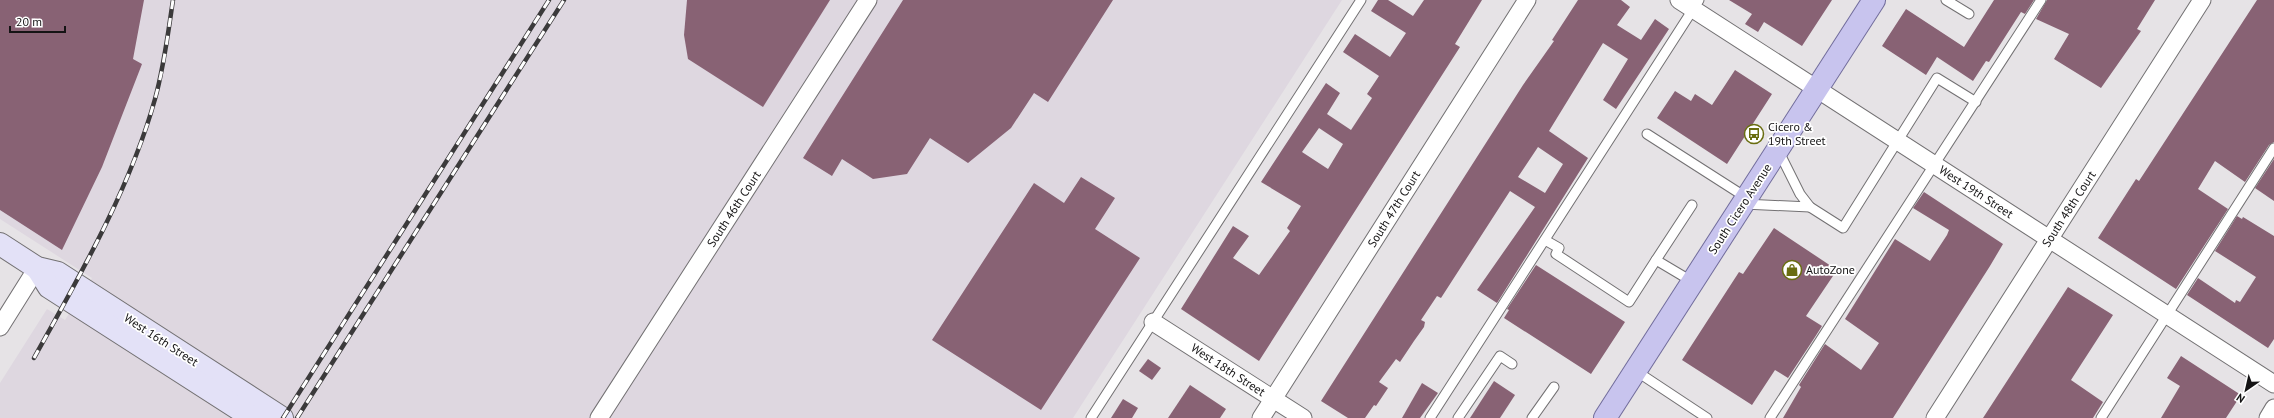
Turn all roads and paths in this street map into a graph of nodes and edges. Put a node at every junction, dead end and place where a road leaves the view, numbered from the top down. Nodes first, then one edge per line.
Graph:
1 (868, 0) edge
2 (1361, 0) edge
3 (1527, 0) edge
4 (1679, 0) edge
5 (1874, 0) edge
6 (1946, 0) edge
7 (2041, 0) edge
8 (2202, 0) edge
9 (1696, 5) edge
10 (1969, 14) dead end
11 (1817, 89) junction
12 (1976, 102) junction
13 (1647, 134) dead end
14 (1898, 142) junction
15 (2274, 148) edge
16 (1778, 150) junction
17 (1935, 165) junction
18 (1745, 201) junction
19 (1692, 205) dead end
20 (1810, 207) junction
21 (2050, 239) junction
22 (1545, 240) junction
23 (0, 244) edge
24 (1656, 260) junction
25 (37, 268) junction
26 (1693, 282) junction
27 (2167, 315) junction
28 (1153, 322) junction
29 (0, 327) edge
30 (1512, 364) dead end
31 (1636, 371) junction
32 (2274, 384) edge
33 (1554, 386) dead end
34 (1274, 399) junction
35 (2274, 408) edge
36 (253, 418) edge
37 (282, 418) edge
38 (599, 418) edge
39 (1091, 418) edge
40 (1261, 418) edge
41 (1303, 418) edge
42 (1430, 418) edge
43 (1458, 418) edge
44 (1532, 418) edge
45 (1605, 418) edge
46 (1707, 418) edge
47 (1770, 418) edge
48 (1935, 418) edge
49 (2101, 418) edge
50 (2268, 418) edge

1 - 38 street, South 46th Court
2 - 28 lane
3 - 34 street, South 47th Court
4 - 9 street, West 19th Street
5 - 11 main road, South Cicero Avenue
6 - 10 lane
7 - 12 lane
8 - 21 street, South 48th Court
9 - 11 street, West 19th Street
9 - 22 lane
11 - 14 street, West 19th Street
11 - 16 main road, South Cicero Avenue
12 - 14 lane
12 - 17 lane
13 - 18 lane
14 - 17 street, West 19th Street
14 - 20 lane
15 - 27 lane
16 - 18 main road, South Cicero Avenue
16 - 20 lane
17 - 21 street, West 19th Street
17 - 47 lane
18 - 20 lane
18 - 26 main road, South Cicero Avenue
19 - 24 lane
21 - 27 street, West 19th Street
21 - 48 street, South 48th Court
22 - 24 lane
22 - 42 lane
23 - 25 street, West 16th Street
24 - 26 lane
25 - 29 street
25 - 36 street, West 16th Street
25 - 37 street, West 16th Street
26 - 31 main road, South Cicero Avenue
27 - 32 street, West 19th Street
27 - 49 lane
28 - 34 street, West 18th Street
28 - 39 lane
30 - 43 lane
31 - 45 main road, South Cicero Avenue
31 - 46 lane
33 - 44 lane
34 - 40 street, South 47th Court
34 - 41 street, West 18th Street
35 - 50 street

